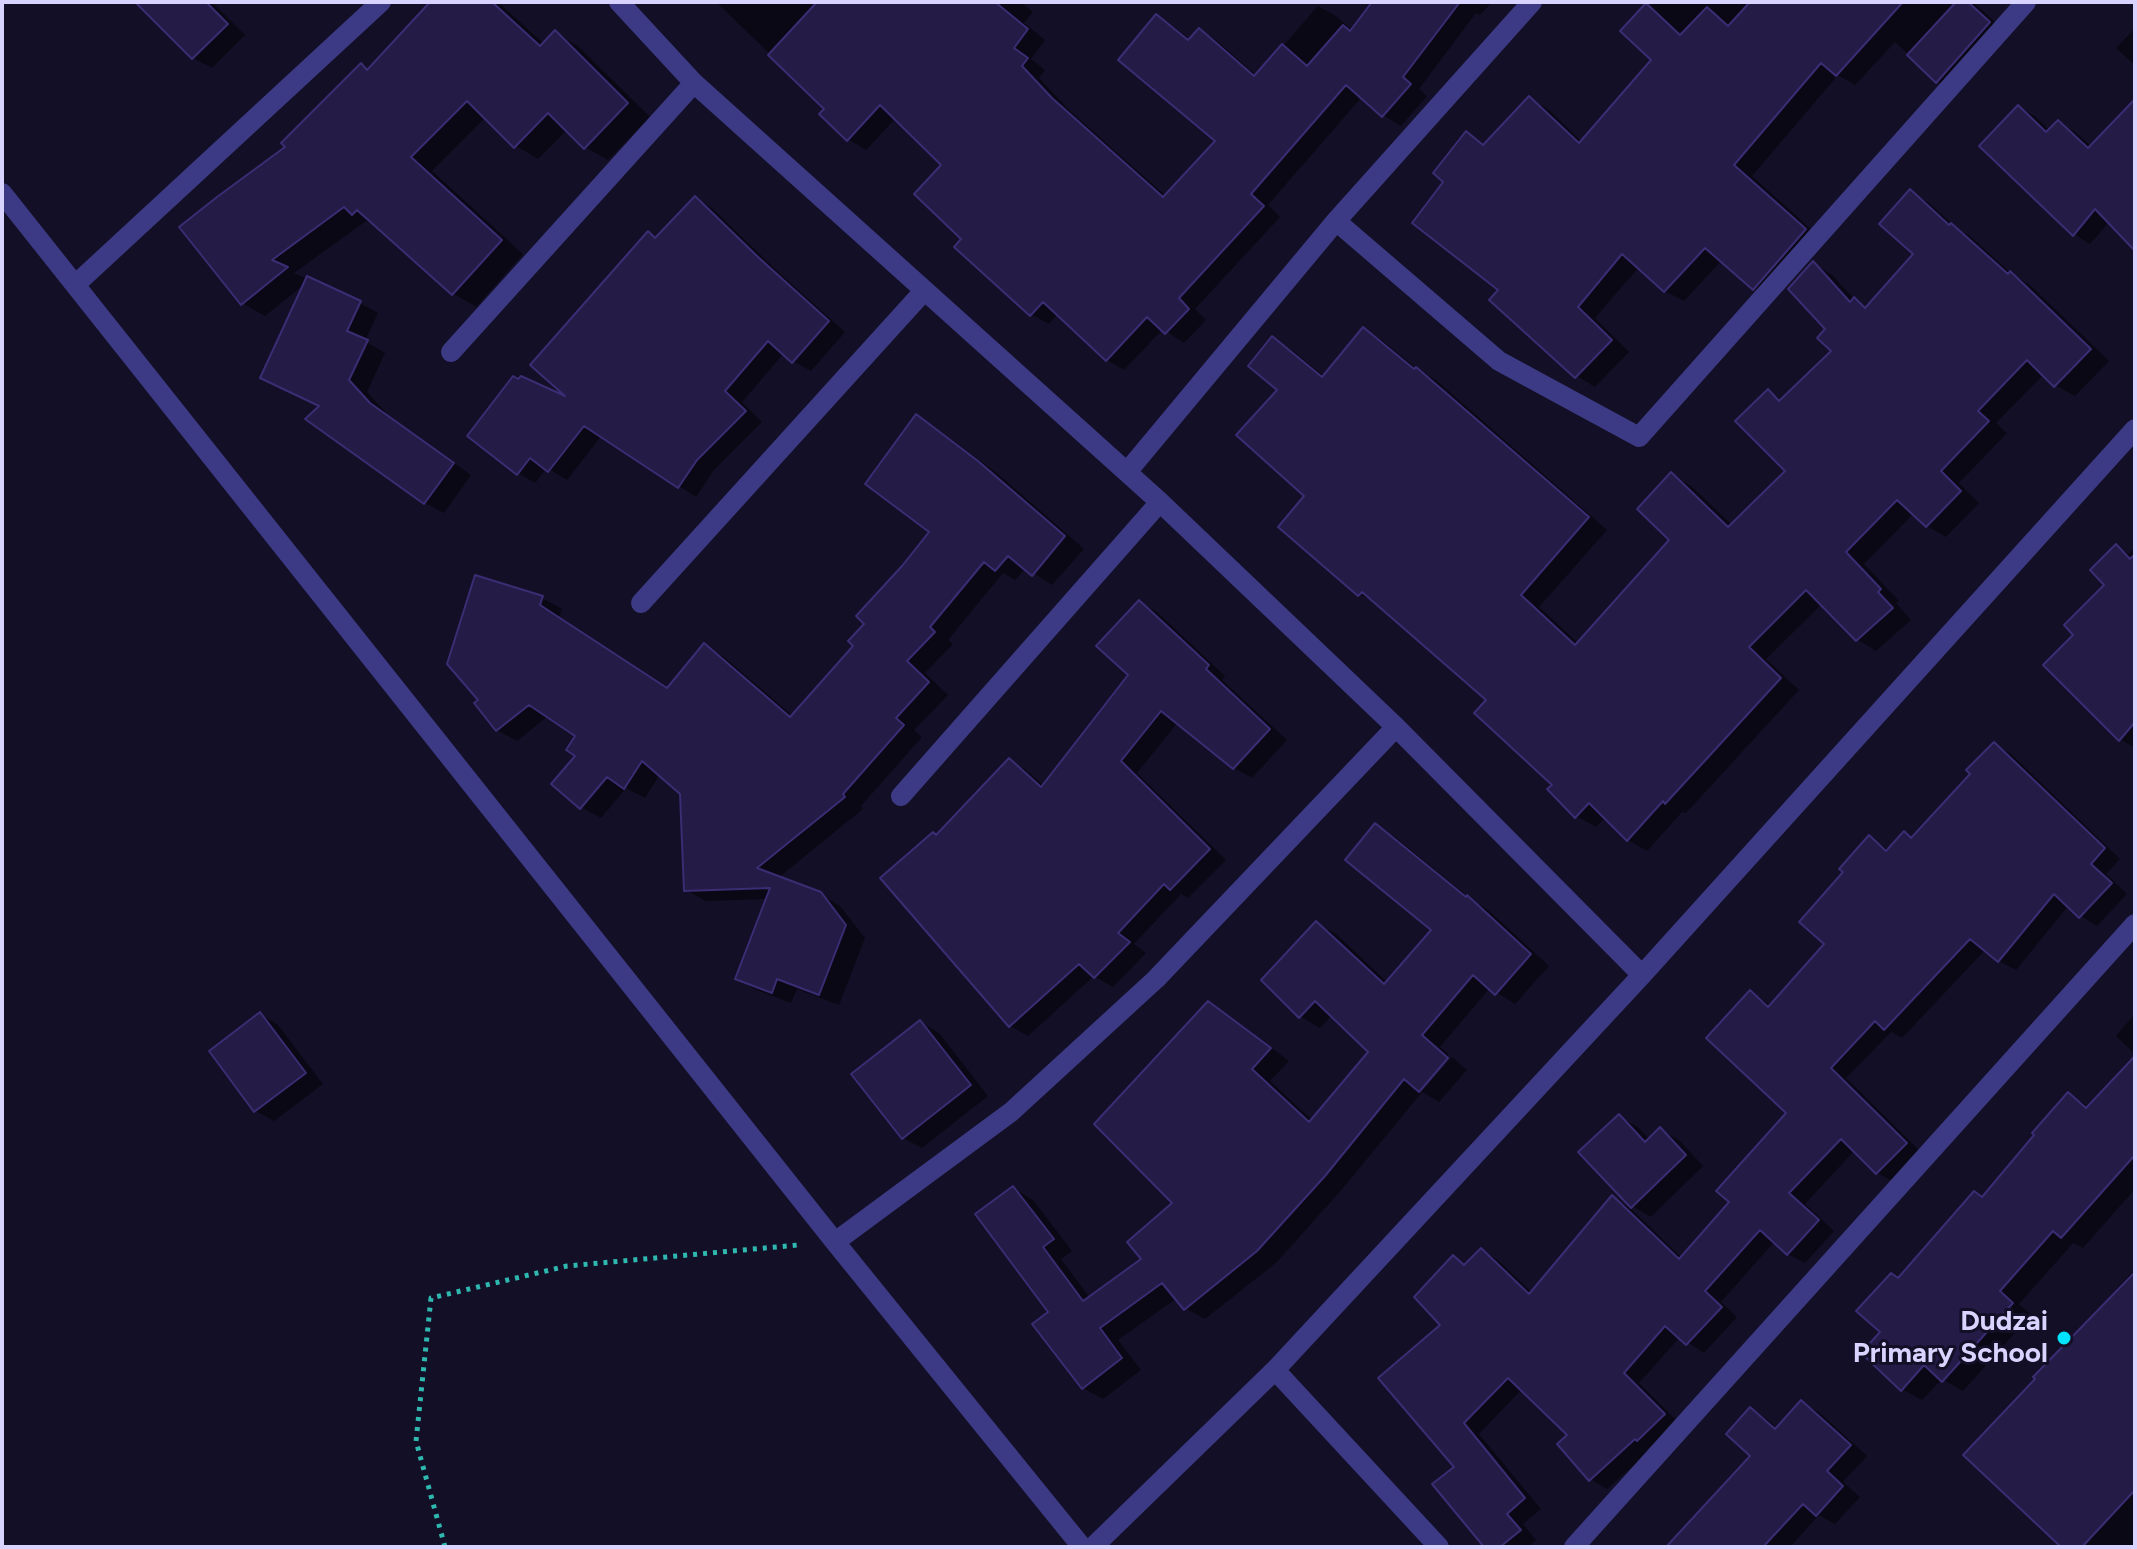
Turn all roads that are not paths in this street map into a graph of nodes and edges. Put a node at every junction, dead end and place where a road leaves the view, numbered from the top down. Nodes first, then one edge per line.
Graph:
1 (381, 2) edge
2 (1532, 2) edge
3 (2026, 2) edge
4 (623, 3) edge
5 (694, 83) junction
6 (2, 193) edge
7 (1336, 221) junction
8 (75, 285) junction
9 (924, 291) junction
10 (451, 352) dead end
11 (2135, 429) edge
12 (1127, 472) junction
13 (1160, 502) junction
14 (641, 603) dead end
15 (1396, 727) junction
16 (901, 796) dead end
17 (2135, 924) edge
18 (1642, 975) junction
19 (835, 1242) junction
20 (1275, 1370) junction
21 (1082, 1547) edge
22 (1093, 1547) edge
23 (1439, 1547) edge
24 (1574, 1547) edge

1 - 8 street
2 - 7 street
3 - 7 street
4 - 5 street
5 - 9 street
5 - 10 street
6 - 8 street
7 - 12 street
8 - 19 street
9 - 12 street
9 - 14 street
11 - 18 street
12 - 13 street
13 - 15 street
13 - 16 street
15 - 18 street
15 - 19 street
17 - 24 street
18 - 20 street
19 - 21 street
20 - 22 street
20 - 23 street

